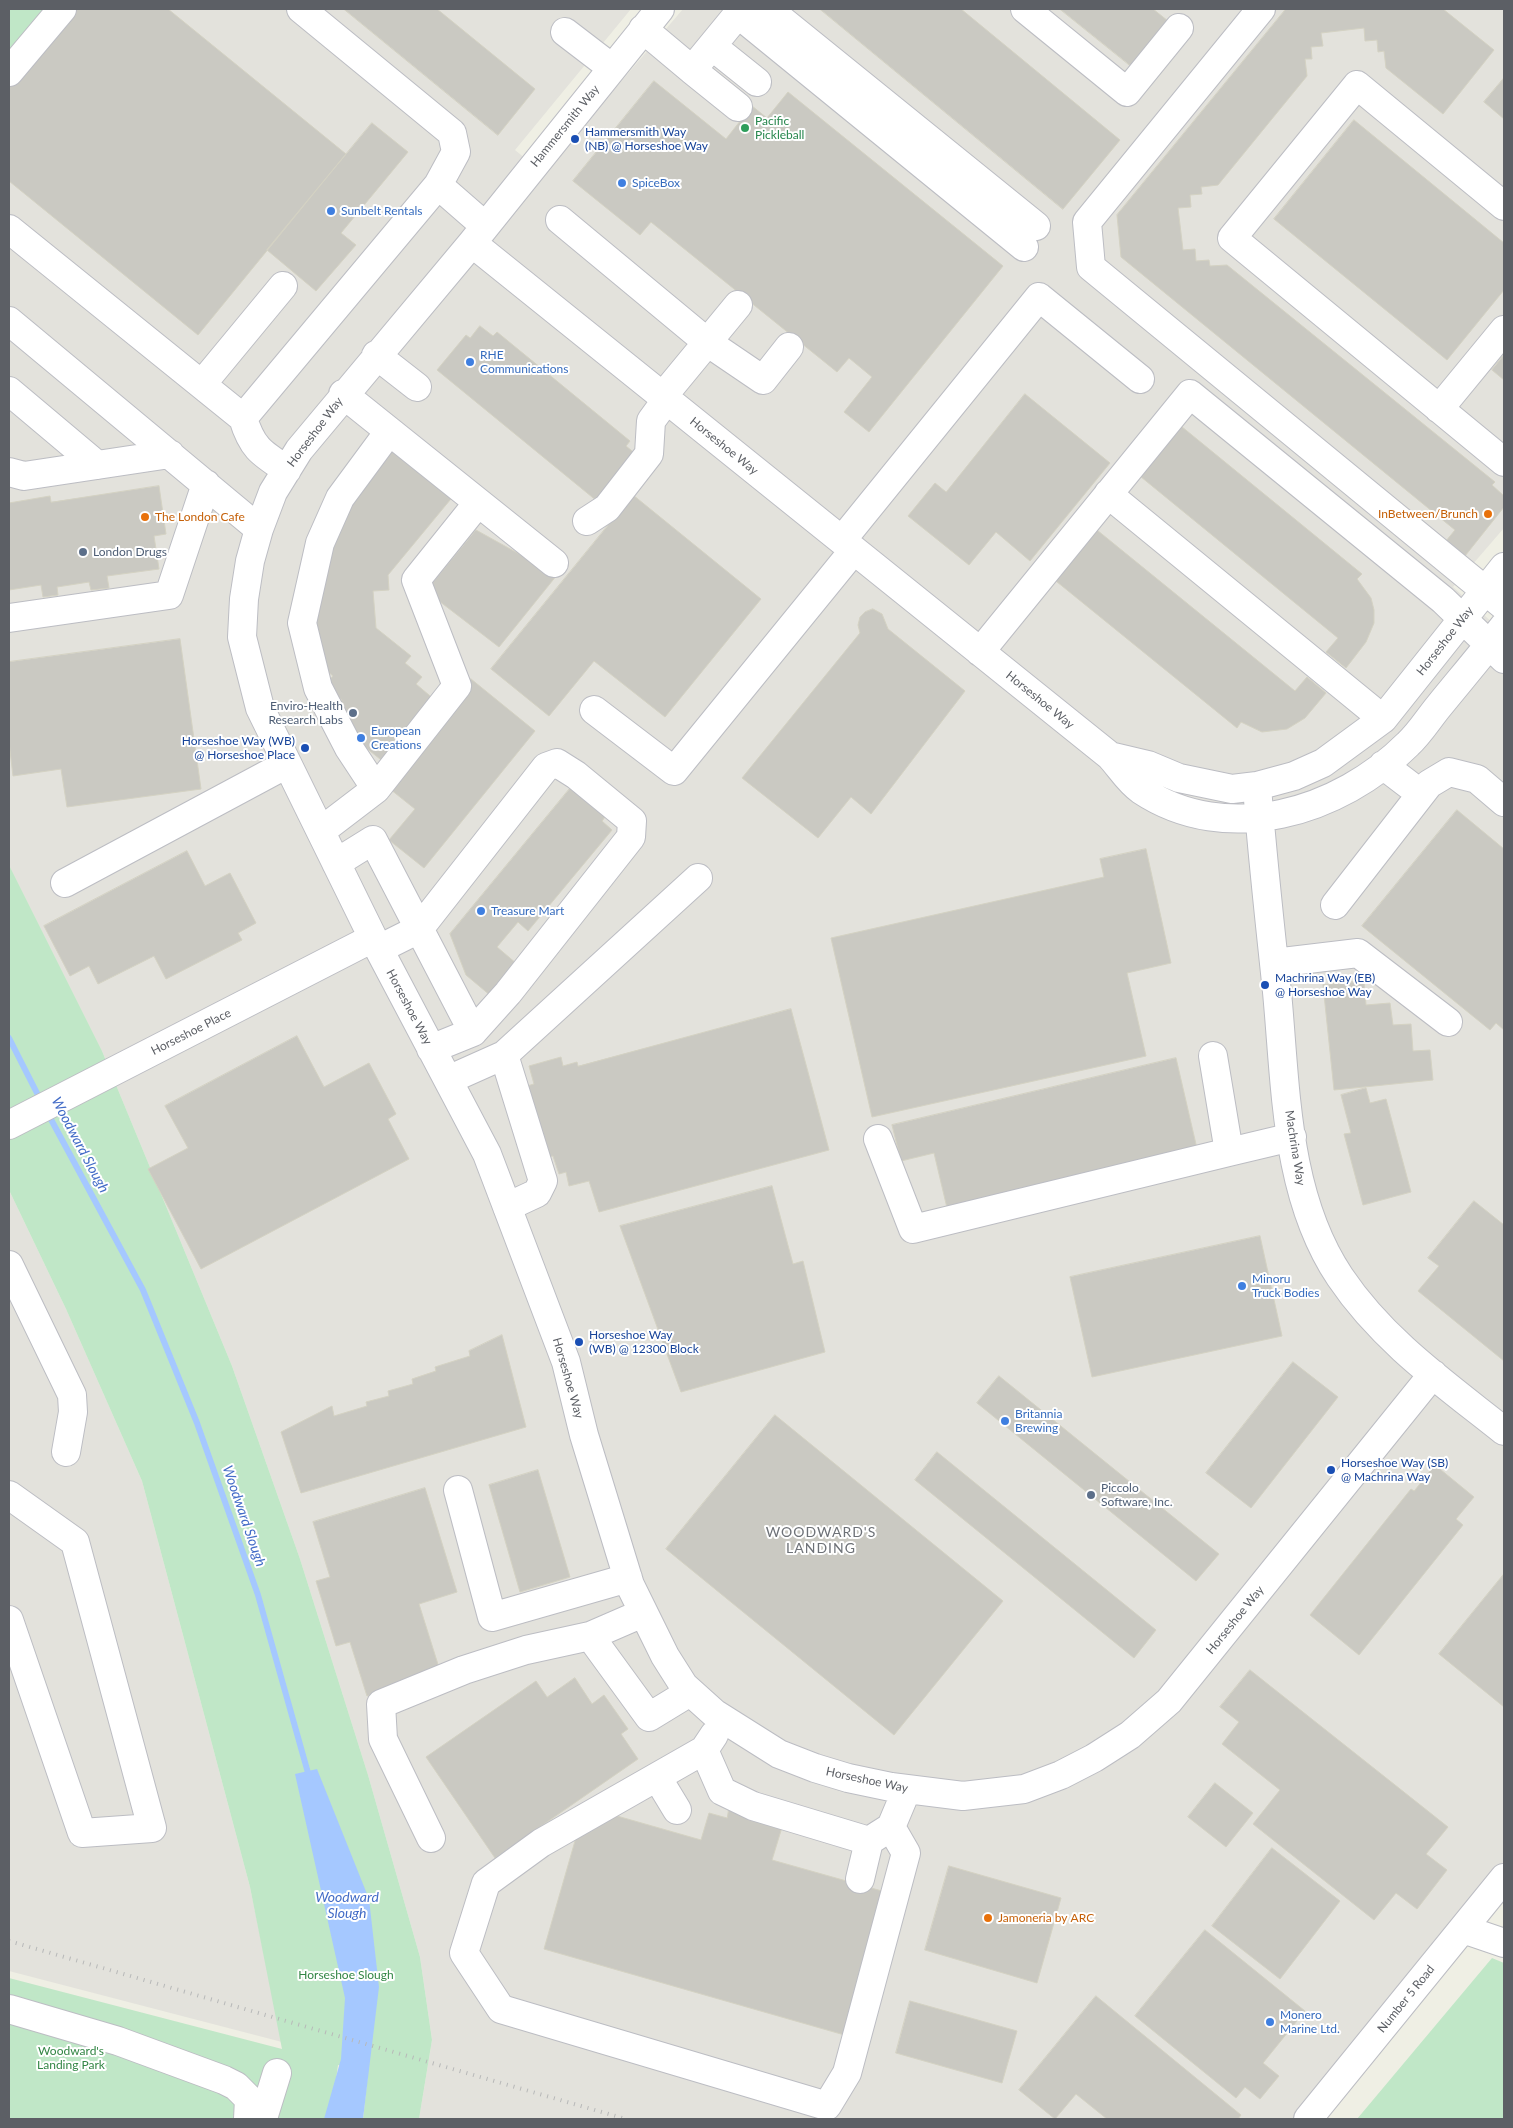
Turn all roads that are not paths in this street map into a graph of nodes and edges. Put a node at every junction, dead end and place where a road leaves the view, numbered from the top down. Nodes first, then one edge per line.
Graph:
1 (62, 9) edge
2 (301, 9) edge
3 (768, 9) edge
4 (1024, 9) edge
5 (1261, 9) edge
6 (651, 19) edge
7 (1179, 28) dead end
8 (565, 32) dead end
9 (712, 46) junction
10 (612, 68) junction
11 (692, 70) junction
12 (9, 72) edge
13 (757, 82) dead end
14 (738, 107) dead end
15 (438, 185) junction
16 (1504, 206) edge
17 (560, 220) dead end
18 (9, 229) edge
19 (478, 234) junction
20 (283, 286) dead end
21 (738, 304) dead end
22 (9, 321) edge
23 (1504, 330) edge
24 (707, 342) junction
25 (790, 347) dead end
26 (376, 355) junction
27 (1140, 379) dead end
28 (202, 384) junction
29 (417, 387) dead end
30 (9, 391) edge
31 (343, 394) junction
32 (665, 398) junction
33 (1439, 409) junction
34 (243, 418) junction
35 (388, 432) junction
36 (170, 454) junction
37 (1504, 462) edge
38 (97, 465) junction
39 (287, 470) junction
40 (9, 472) edge
41 (206, 484) junction
42 (1108, 494) junction
43 (477, 504) junction
44 (587, 521) dead end
45 (258, 529) junction
46 (848, 545) junction
47 (554, 563) dead end
48 (1504, 567) edge
49 (1494, 598) edge
50 (9, 618) edge
51 (1462, 620) junction
52 (1499, 643) edge
53 (980, 652) junction
54 (594, 710) dead end
55 (1383, 719) junction
56 (1110, 756) junction
57 (287, 764) junction
58 (1383, 765) junction
59 (1258, 786) junction
60 (376, 789) junction
61 (1421, 794) junction
62 (1504, 802) edge
63 (1260, 819) junction
64 (321, 832) junction
65 (336, 862) junction
66 (698, 878) dead end
67 (65, 883) dead end
68 (1335, 905) dead end
69 (419, 929) junction
70 (376, 943) junction
71 (1274, 963) junction
72 (1448, 1022) dead end
73 (473, 1032) junction
74 (431, 1049) junction
75 (504, 1055) junction
76 (1213, 1056) dead end
77 (448, 1080) junction
78 (17, 1121) edge
79 (1292, 1137) junction
80 (878, 1139) dead end
81 (1229, 1152) junction
82 (507, 1207) junction
83 (9, 1264) edge
84 (1432, 1374) junction
85 (1504, 1431) edge
86 (66, 1452) dead end
87 (458, 1490) dead end
88 (9, 1495) edge
89 (628, 1578) junction
90 (643, 1613) junction
91 (9, 1620) edge
92 (590, 1636) junction
93 (690, 1692) junction
94 (725, 1720) junction
95 (704, 1750) junction
96 (657, 1777) junction
97 (908, 1789) junction
98 (677, 1810) dead end
99 (880, 1834) junction
100 (431, 1838) dead end
101 (1504, 1878) edge
102 (860, 1879) dead end
103 (1463, 1929) junction
104 (1504, 1943) edge
105 (9, 2009) edge
106 (277, 2073) dead end
107 (248, 2119) edge
108 (256, 2119) edge
109 (1308, 2119) edge

1 - 12 street
2 - 15 street
3 - 9 street
4 - 7 street
5 - 49 street
6 - 10 street, Hammersmith Way
6 - 11 street
8 - 10 street
9 - 11 street
9 - 13 street
10 - 19 street, Hammersmith Way
11 - 14 street
15 - 19 street
15 - 34 street
16 - 33 street
17 - 24 street
18 - 28 street
19 - 26 street, Horseshoe Way
19 - 32 street, Horseshoe Way
20 - 28 street
21 - 24 street
22 - 36 street
23 - 33 street
24 - 25 street
24 - 32 street
26 - 29 street
26 - 31 street, Horseshoe Way
27 - 46 street
28 - 34 street
30 - 38 street
31 - 35 street
31 - 39 street, Horseshoe Way
32 - 44 street
32 - 46 street, Horseshoe Way
33 - 37 street
34 - 39 street
35 - 43 street
35 - 60 street
36 - 38 street
36 - 41 street
38 - 40 street
39 - 45 street, Horseshoe Way
41 - 45 street
41 - 50 street
42 - 51 street
42 - 53 street
42 - 55 street
43 - 47 street
43 - 60 street
45 - 57 street, Horseshoe Way
46 - 53 street, Horseshoe Way
46 - 54 street
48 - 49 street, Horseshoe Way
49 - 51 street, Horseshoe Way
51 - 52 street
51 - 55 street, Horseshoe Way
52 - 58 street, Horseshoe Way
53 - 56 street, Horseshoe Way
55 - 59 street, Horseshoe Way
56 - 59 street, Horseshoe Way
56 - 63 street, Horseshoe Way
57 - 64 street, Horseshoe Way
57 - 67 street
58 - 61 street
58 - 63 street, Horseshoe Way
59 - 63 street, Machrina Way
60 - 64 street
61 - 62 street
61 - 68 street
63 - 71 street, Machrina Way
64 - 65 street, Horseshoe Way
65 - 69 street
65 - 70 street, Horseshoe Way
66 - 75 street
69 - 70 street, Horseshoe Place
69 - 73 street
69 - 73 street
70 - 74 street, Horseshoe Way
70 - 78 street, Horseshoe Place
71 - 72 street
71 - 79 street, Machrina Way
73 - 74 street
74 - 77 street, Horseshoe Way
75 - 77 street
75 - 82 street
76 - 81 street
77 - 82 street, Horseshoe Way
79 - 81 street
79 - 84 street, Machrina Way
80 - 81 street
82 - 89 street, Horseshoe Way
83 - 86 street
84 - 85 street, Machrina Way
84 - 97 street, Horseshoe Way
87 - 89 street
88 - 91 street
89 - 90 street, Horseshoe Way
90 - 92 street
90 - 93 street, Horseshoe Way
92 - 93 street
92 - 100 street
93 - 94 street, Horseshoe Way
94 - 95 street
94 - 97 street, Horseshoe Way
95 - 96 street
95 - 99 street
96 - 98 street
96 - 99 street
97 - 99 street
99 - 102 street
101 - 103 street, Number 5 Road
103 - 104 street
103 - 109 street, Number 5 Road
105 - 107 street
106 - 108 street

